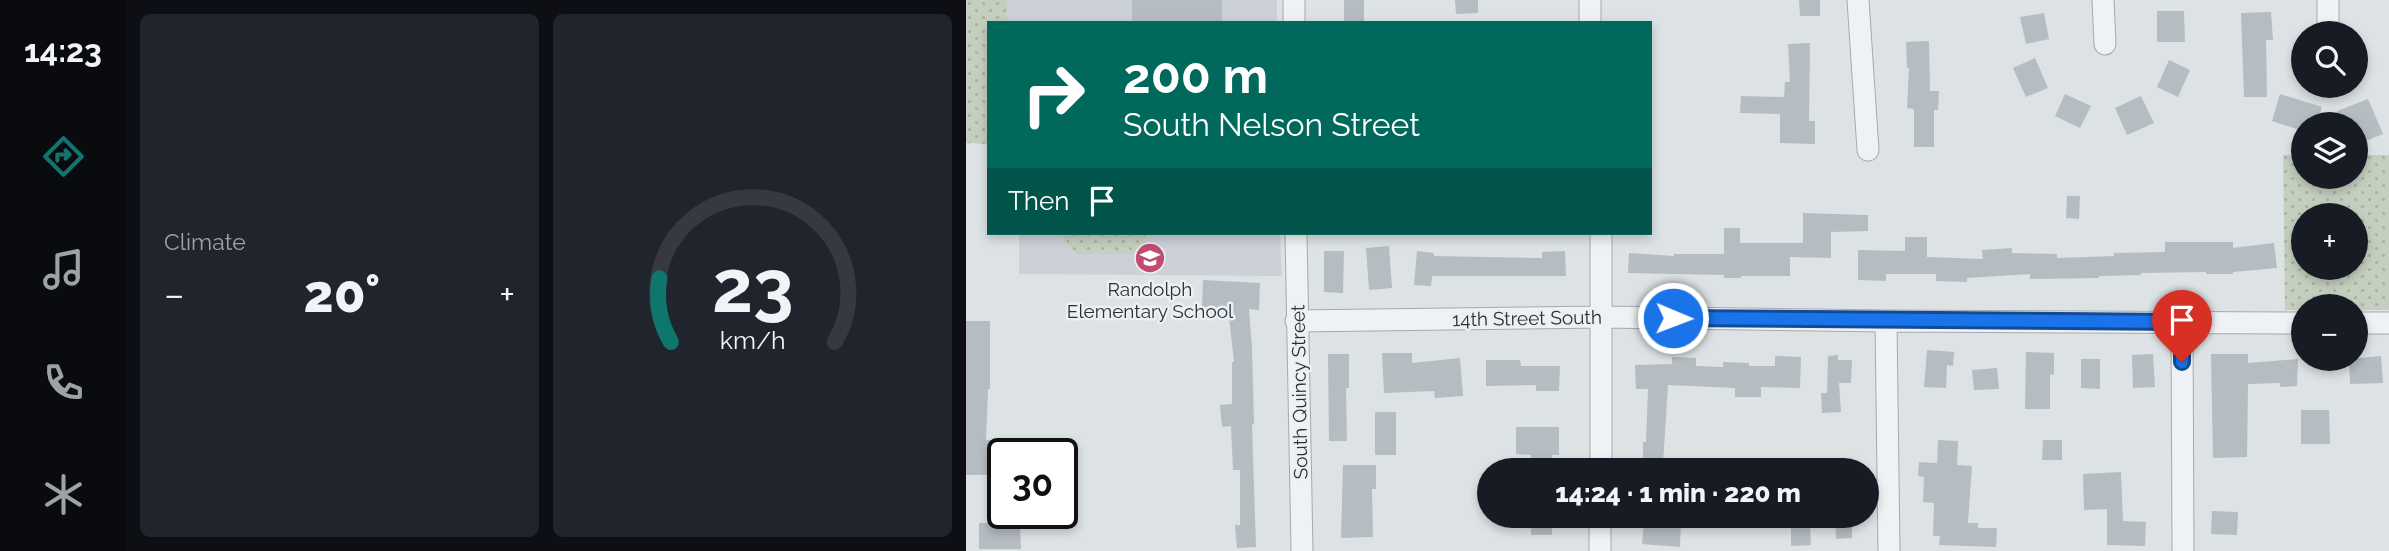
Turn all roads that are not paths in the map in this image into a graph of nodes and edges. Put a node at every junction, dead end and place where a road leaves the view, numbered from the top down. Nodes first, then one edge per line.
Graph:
1 (1294, 0) edge
2 (1590, 0) edge
3 (1858, 0) edge
4 (2103, 0) edge
5 (2328, 0) edge
6 (1294, 21) edge
7 (1590, 21) edge
8 (2328, 21) edge
9 (2105, 44) dead end
10 (1868, 150) dead end
11 (1296, 235) edge
12 (1601, 235) edge
13 (1602, 317) junction
14 (1296, 321) junction
15 (1886, 321) junction
16 (2182, 322) junction
17 (2291, 323) edge
18 (2368, 323) edge
19 (2389, 323) edge
20 (1601, 458) edge
21 (1600, 528) edge
22 (1302, 551) edge
23 (1600, 551) edge
24 (1889, 551) edge
25 (2183, 551) edge

1 - 6 street
2 - 7 street
3 - 10 street
4 - 9 street
5 - 8 street
11 - 14 street, South Quincy Street
12 - 13 street
13 - 14 street, 14th Street South
13 - 15 street, 14th Street South
13 - 20 street
14 - 22 street, South Quincy Street
15 - 16 street, 14th Street South
15 - 24 street
16 - 17 street, 14th Street South
16 - 25 street
18 - 19 street
21 - 23 street

